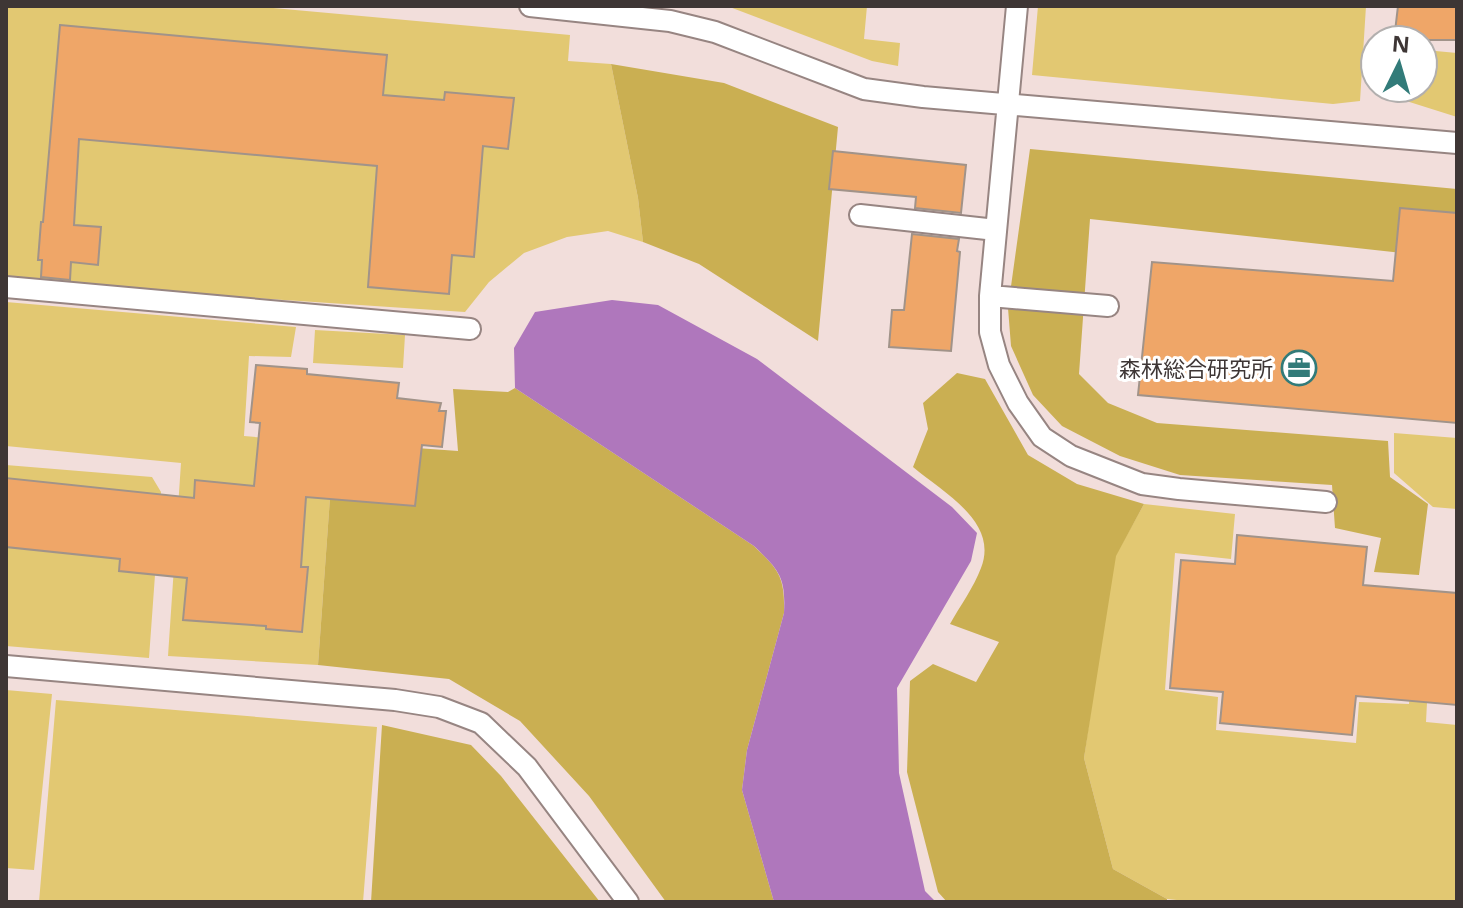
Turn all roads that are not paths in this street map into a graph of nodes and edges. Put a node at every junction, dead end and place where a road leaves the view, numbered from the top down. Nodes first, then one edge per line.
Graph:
1 (530, 6) edge
2 (1017, 6) edge
3 (1008, 104) junction
4 (1457, 143) edge
5 (860, 215) dead end
6 (996, 230) junction
7 (6, 287) edge
8 (990, 296) junction
9 (1108, 306) dead end
10 (470, 329) dead end
11 (1326, 502) dead end
12 (6, 666) edge
13 (628, 902) edge

1 - 3 lane
2 - 3 lane
3 - 4 lane
3 - 6 lane
5 - 6 lane
6 - 8 lane
7 - 10 lane
8 - 9 lane
8 - 11 lane
12 - 13 lane

